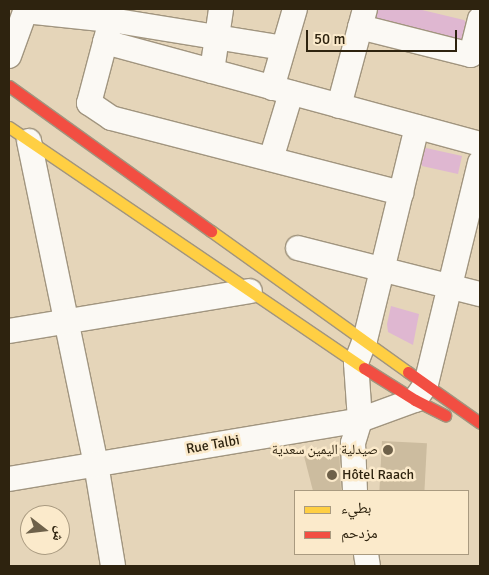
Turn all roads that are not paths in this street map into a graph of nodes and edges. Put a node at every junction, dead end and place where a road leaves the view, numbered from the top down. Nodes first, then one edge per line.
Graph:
1 (221, 9) edge
2 (295, 9) edge
3 (25, 10) edge
4 (362, 18) edge
5 (480, 19) edge
6 (108, 31) junction
7 (216, 36) junction
8 (283, 48) junction
9 (9, 56) edge
10 (212, 72) junction
11 (9, 86) edge
12 (281, 90) junction
13 (340, 106) junction
14 (9, 127) edge
15 (417, 127) junction
16 (29, 141) junction
17 (480, 144) edge
18 (271, 159) junction
19 (480, 162) edge
20 (401, 193) junction
21 (298, 248) dead end
22 (383, 270) junction
23 (450, 287) junction
24 (250, 291) junction
25 (480, 294) edge
26 (66, 322) junction
27 (9, 331) edge
28 (365, 340) junction
29 (356, 363) junction
30 (421, 392) junction
31 (360, 420) junction
32 (480, 422) edge
33 (480, 433) edge
34 (96, 464) junction
35 (9, 479) edge
36 (355, 490) edge
37 (112, 566) edge

1 - 7 street
2 - 8 street
3 - 6 street
3 - 9 street
4 - 5 street
4 - 13 street
6 - 7 street
6 - 10 street
6 - 18 street
7 - 8 street
7 - 10 street
8 - 12 street
10 - 12 street
11 - 28 street
12 - 13 street
12 - 18 street
13 - 15 street
14 - 16 street
15 - 17 street
15 - 20 street
16 - 24 street
16 - 26 street
18 - 20 street
19 - 23 street
20 - 22 street
21 - 22 street
22 - 23 street
22 - 28 street
23 - 25 street
23 - 30 street
24 - 26 street
24 - 29 street
26 - 27 street
26 - 34 street
28 - 29 street
28 - 30 street
29 - 30 street
29 - 31 street
30 - 31 street, Rue Talbi
30 - 32 street
30 - 33 street
31 - 34 street, Rue Talbi
31 - 36 street
34 - 35 street, Rue Talbi
34 - 37 street

